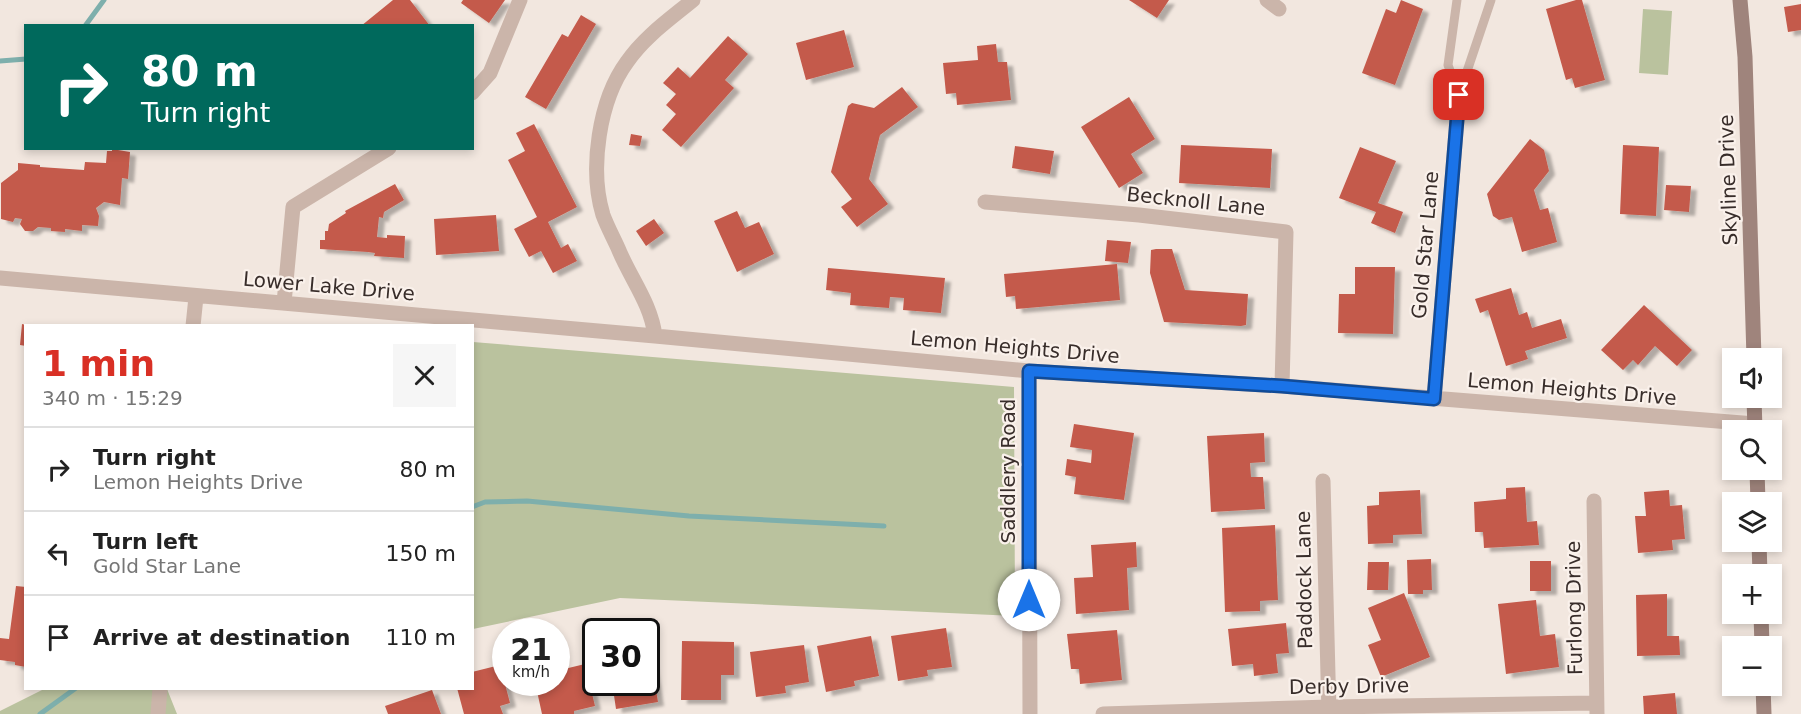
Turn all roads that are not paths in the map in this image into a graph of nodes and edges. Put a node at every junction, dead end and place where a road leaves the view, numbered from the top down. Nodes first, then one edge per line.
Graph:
1 (520, 0) edge
2 (693, 0) edge
3 (1457, 0) edge
4 (1491, 0) edge
5 (1740, 0) edge
6 (474, 91) edge
7 (1459, 95) junction
8 (386, 150) edge
9 (985, 202) dead end
10 (0, 278) edge
11 (196, 297) junction
12 (284, 303) junction
13 (193, 324) edge
14 (655, 336) junction
15 (1754, 348) edge
16 (1029, 371) junction
17 (1282, 386) junction
18 (1434, 399) junction
19 (1722, 424) edge
20 (1323, 481) dead end
21 (1594, 501) dead end
22 (160, 690) edge
23 (1763, 696) edge
24 (1596, 708) edge
25 (1329, 710) edge
26 (158, 714) edge
27 (1030, 714) edge
28 (1103, 714) edge
29 (1764, 714) edge

1 - 6 street
2 - 14 street
3 - 7 lane
4 - 7 lane
5 - 15 street, Skyline Drive
7 - 18 street, Gold Star Lane
8 - 12 street
9 - 17 street, Becknoll Lane
10 - 11 street, Lower Lake Drive
11 - 12 street, Lower Lake Drive
11 - 13 street
12 - 14 street, Lower Lake Drive
14 - 16 street, Lemon Heights Drive
16 - 17 street, Lemon Heights Drive
16 - 27 street, Saddlery Road
17 - 18 street, Lemon Heights Drive
18 - 19 street, Lemon Heights Drive
20 - 25 street, Paddock Lane
21 - 24 street, Furlong Drive
22 - 26 street
23 - 29 street
24 - 25 street, Derby Drive
25 - 28 street, Derby Drive

